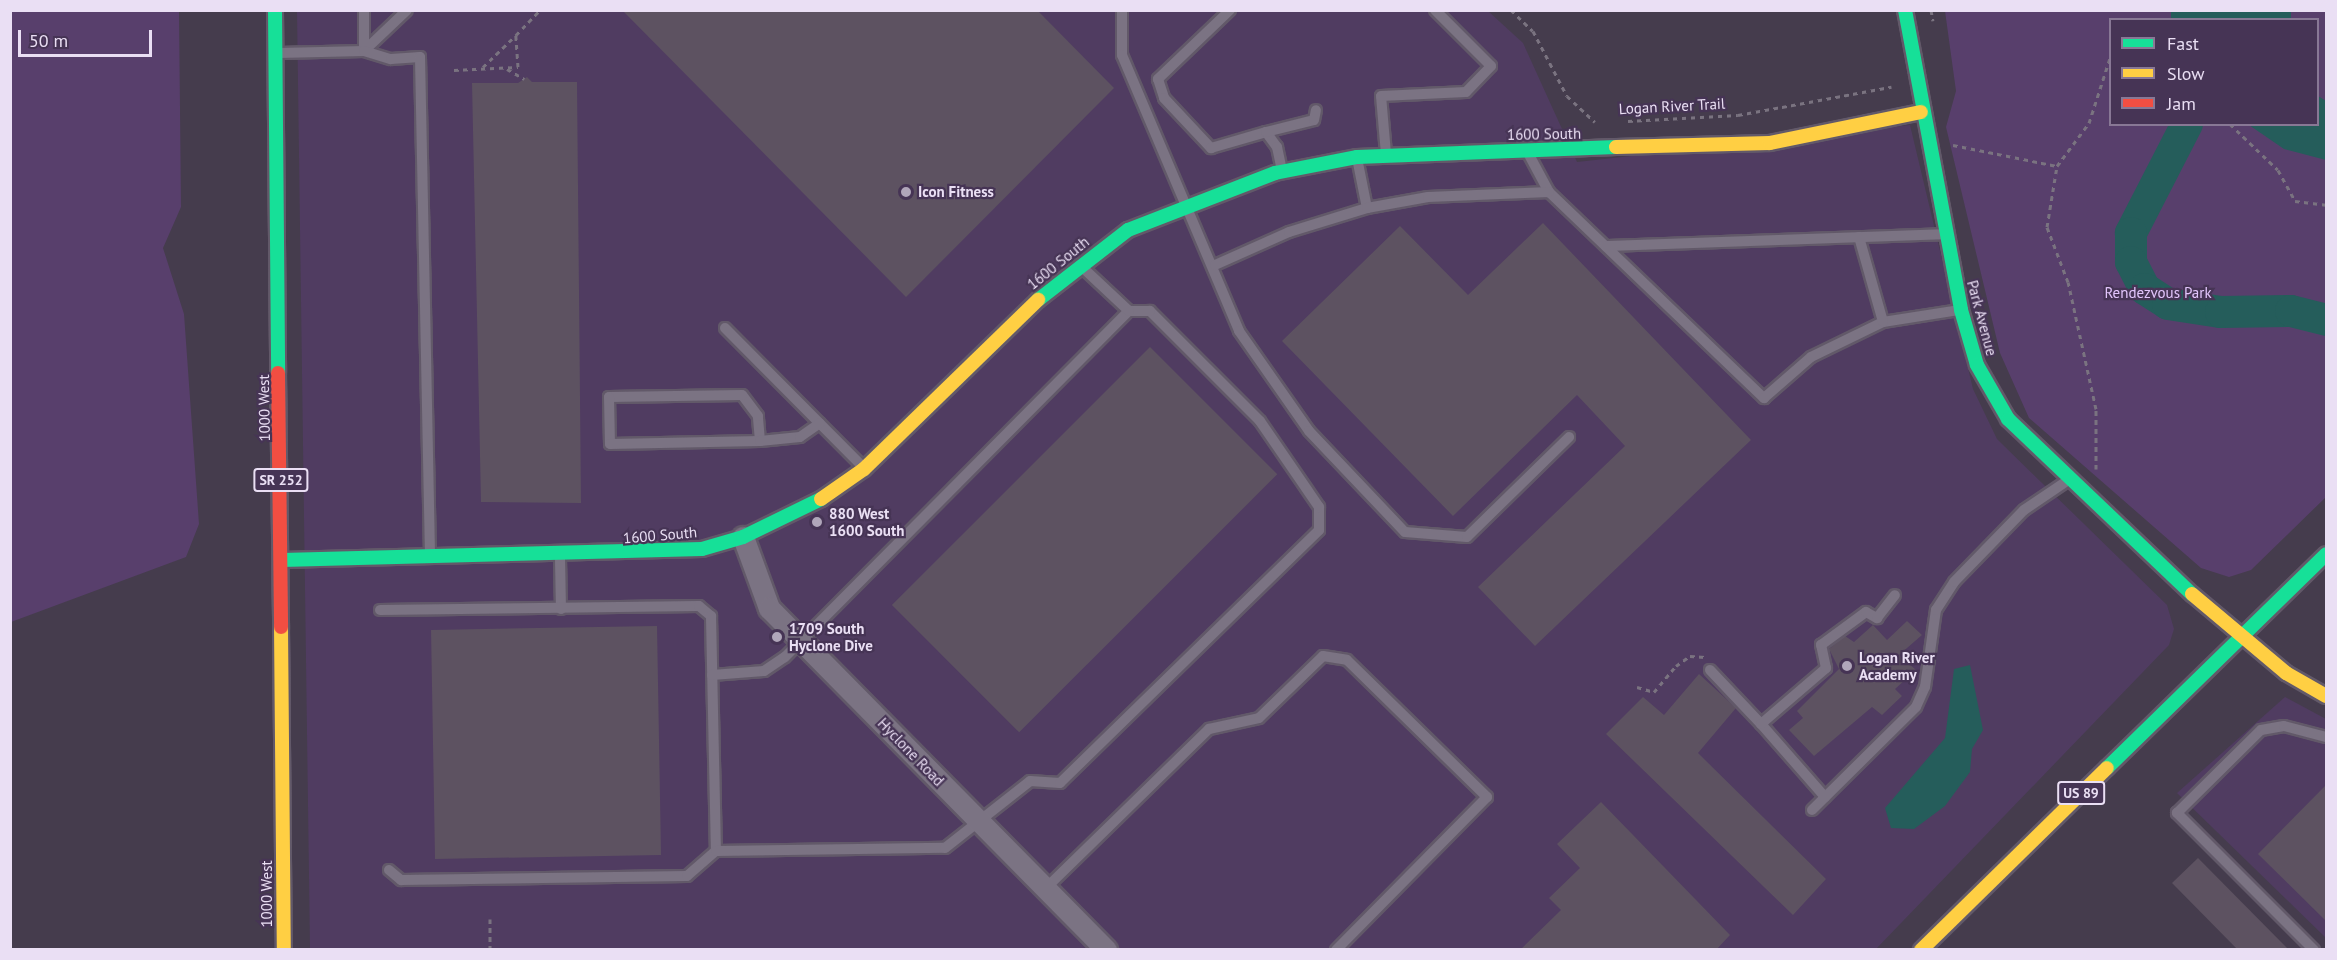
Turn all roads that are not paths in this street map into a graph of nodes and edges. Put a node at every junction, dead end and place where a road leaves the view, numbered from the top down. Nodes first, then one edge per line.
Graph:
1 (275, 10) edge
2 (364, 10) edge
3 (407, 10) edge
4 (1122, 10) edge
5 (1230, 10) edge
6 (1435, 10) edge
7 (1905, 10) edge
8 (364, 51) junction
9 (276, 53) junction
10 (1316, 110) dead end
11 (1921, 112) junction
12 (1266, 132) junction
13 (1527, 151) junction
14 (1386, 155) junction
15 (1357, 157) junction
16 (1282, 171) junction
17 (1550, 192) junction
18 (1189, 204) junction
19 (1367, 208) junction
20 (1944, 234) junction
21 (1859, 237) junction
22 (1606, 246) junction
23 (1079, 265) junction
24 (1215, 265) junction
25 (1129, 310) junction
26 (1961, 310) junction
27 (1883, 322) junction
28 (725, 328) dead end
29 (820, 423) junction
30 (1569, 436) dead end
31 (760, 441) junction
32 (864, 469) junction
33 (2067, 481) junction
34 (742, 537) junction
35 (2326, 554) edge
36 (560, 557) junction
37 (430, 558) junction
38 (282, 560) junction
39 (1895, 595) dead end
40 (561, 609) junction
41 (380, 610) dead end
42 (2242, 637) junction
43 (801, 639) junction
44 (1710, 670) road end
45 (712, 675) junction
46 (2326, 696) edge
47 (1761, 724) junction
48 (2326, 737) edge
49 (1825, 797) junction
50 (1812, 810) dead end
51 (980, 822) junction
52 (716, 851) junction
53 (388, 870) dead end
54 (1046, 888) junction
55 (284, 950) edge
56 (1106, 950) edge
57 (1336, 950) edge
58 (1921, 950) edge
59 (2314, 950) edge

1 - 9 main road, 1000 West / SR 252
2 - 8 lane
3 - 8 lane
4 - 18 lane
5 - 12 lane
6 - 14 lane
7 - 11 main road, Park Avenue
8 - 9 lane
8 - 37 lane
9 - 38 main road, 1000 West / SR 252
10 - 12 lane
11 - 13 main road, 1600 South
11 - 20 main road, Park Avenue
12 - 16 lane
13 - 14 main road, 1600 South
13 - 17 lane
14 - 15 main road, 1600 South
15 - 16 main road, 1600 South
15 - 19 lane
16 - 18 main road, 1600 South
17 - 19 lane
17 - 22 lane
18 - 23 main road, 1600 South
18 - 24 lane
19 - 24 lane
20 - 21 lane
20 - 26 main road, Park Avenue
21 - 22 lane
21 - 27 lane
22 - 27 lane
23 - 25 lane
23 - 32 main road, 1600 South
24 - 30 lane
25 - 43 lane
25 - 51 lane
26 - 27 lane
26 - 33 main road, Park Avenue
28 - 29 lane
29 - 31 lane
29 - 32 lane
31 - 31 lane
32 - 34 main road, 1600 South
33 - 42 main road, Park Avenue
33 - 49 lane
34 - 36 main road, 1600 South
34 - 43 street, Hyclone Road
35 - 42 main road, US 89
36 - 37 main road, 1600 South
36 - 40 lane
37 - 38 main road, 1600 South
38 - 55 main road, 1000 West / SR 252
39 - 47 lane
40 - 41 lane
40 - 45 lane
42 - 46 main road, Park Avenue
42 - 58 main road, US 89
43 - 45 lane
43 - 51 street, Hyclone Road
44 - 47 lane
45 - 52 lane
47 - 49 lane
48 - 59 lane
49 - 50 lane
51 - 52 lane
51 - 54 street, Hyclone Road
52 - 53 lane
54 - 56 street, Hyclone Road
54 - 57 lane

